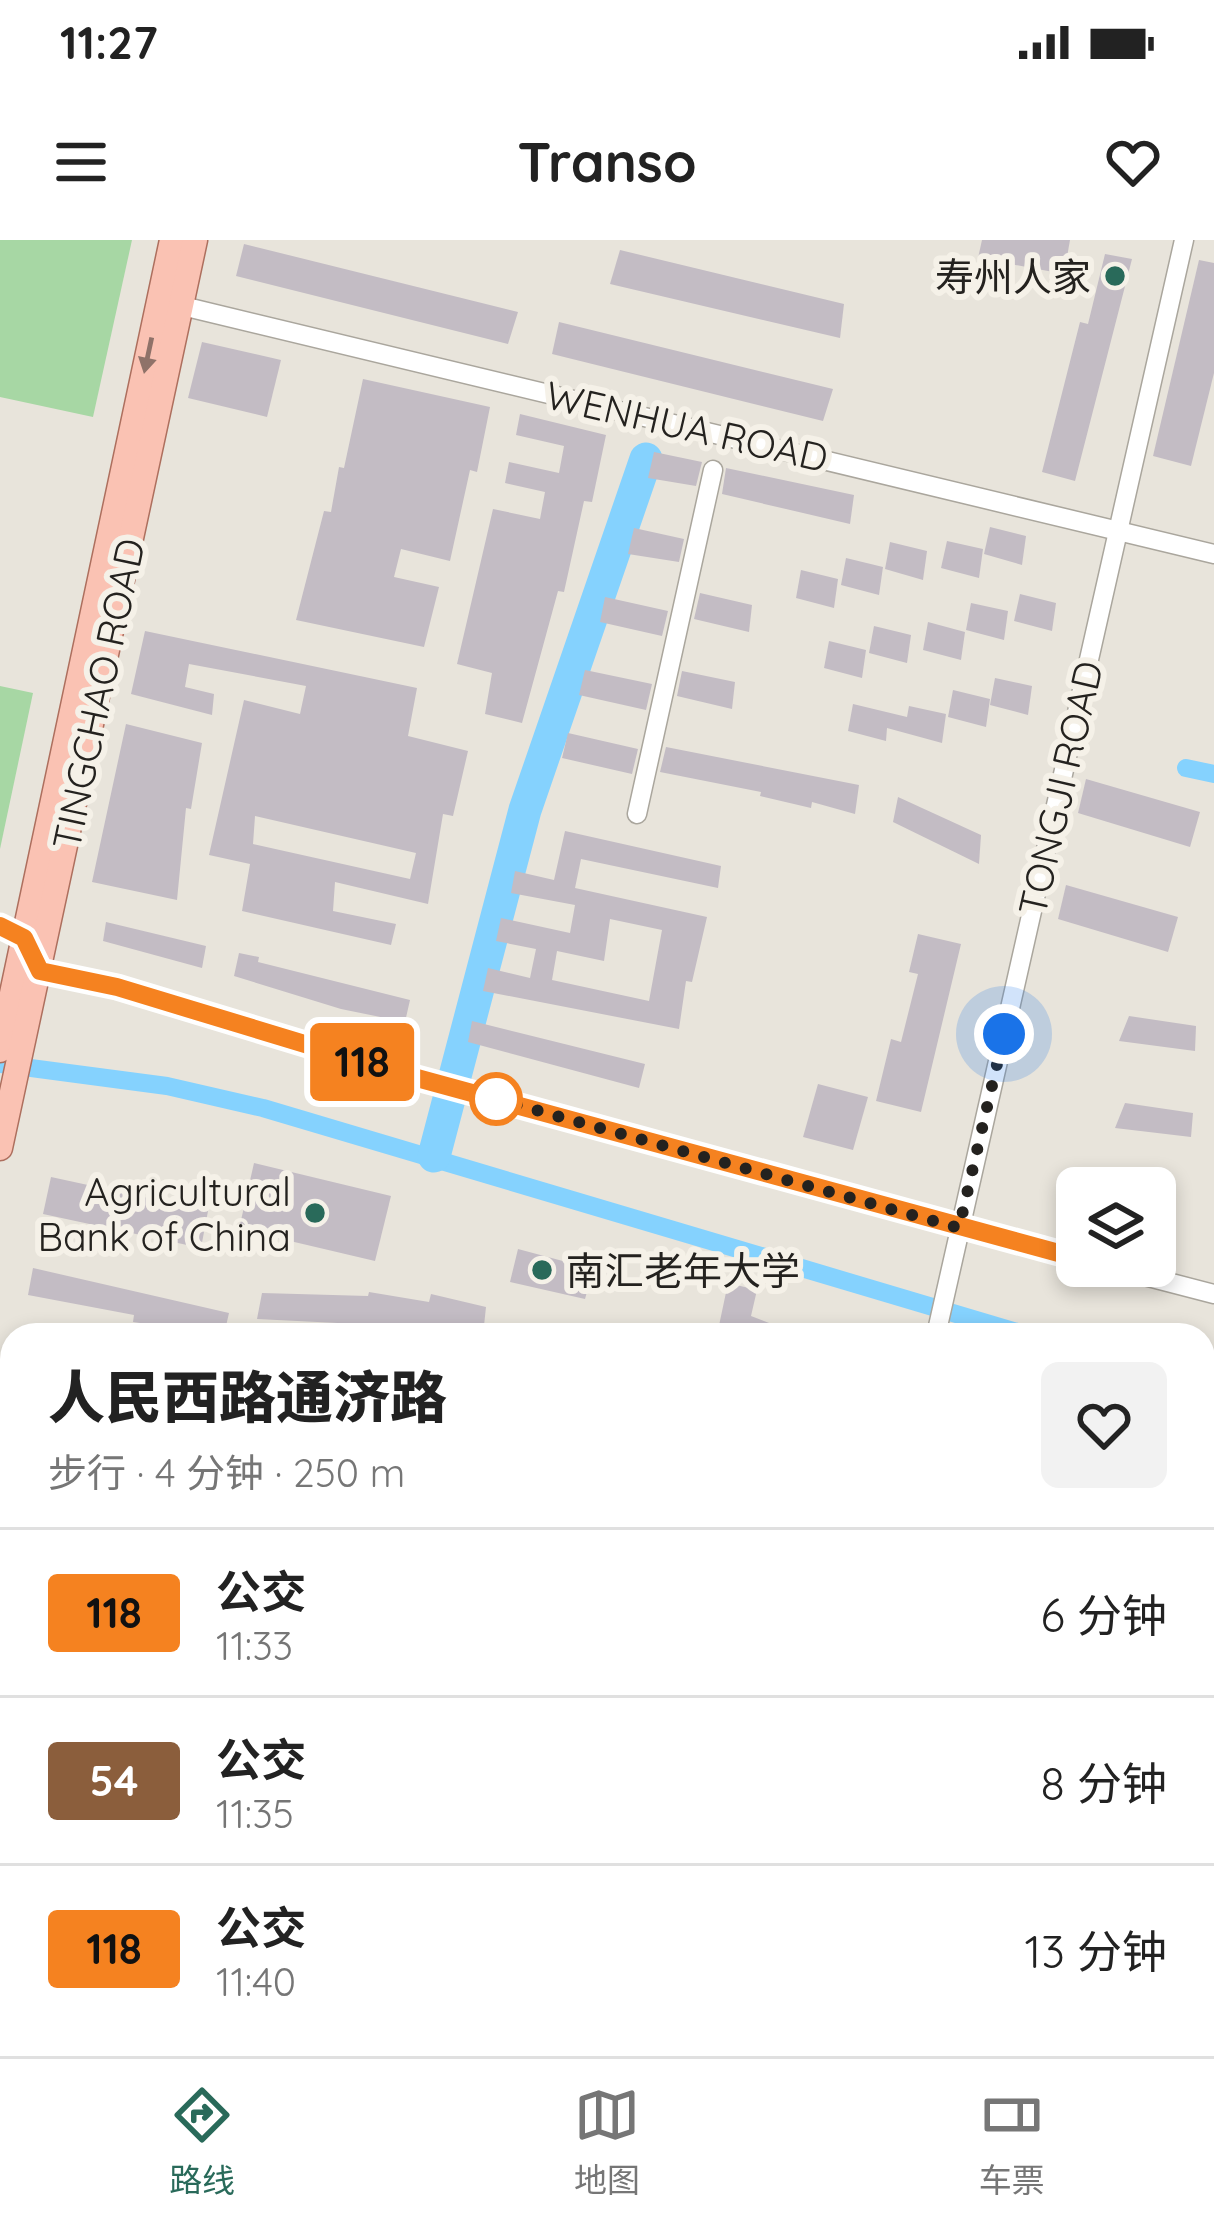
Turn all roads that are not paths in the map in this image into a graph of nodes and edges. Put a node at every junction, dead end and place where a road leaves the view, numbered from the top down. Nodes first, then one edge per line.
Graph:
1 (172, 240) edge
2 (195, 240) edge
3 (1184, 240) edge
4 (171, 303) junction
5 (713, 470) dead end
6 (1118, 529) junction
7 (1214, 554) edge
8 (638, 814) dead end
9 (0, 926) edge
10 (16, 962) edge
11 (5, 1008) edge
12 (10, 1053) edge
13 (0, 1148) edge
14 (959, 1228) junction
15 (1056, 1253) edge
16 (1176, 1284) edge
17 (1214, 1294) edge
18 (938, 1323) edge

1 - 4 main road, TINGCHAO ROAD
2 - 4 main road, TINGCHAO ROAD
3 - 6 street, TONGJI ROAD
4 - 6 street, WENHUA ROAD
4 - 10 main road, TINGCHAO ROAD
4 -> 10 main road, TINGCHAO ROAD
5 - 8 street
6 - 7 street, WENHUA ROAD
6 - 14 street, TONGJI ROAD
9 - 10 street
10 - 11 main road, TINGCHAO ROAD
10 - 12 main road, TINGCHAO ROAD
10 - 14 street
11 - 12 main road, TINGCHAO ROAD
12 - 13 main road, TINGCHAO ROAD
14 - 15 street
14 - 18 street, TONGJI ROAD
16 - 17 street

